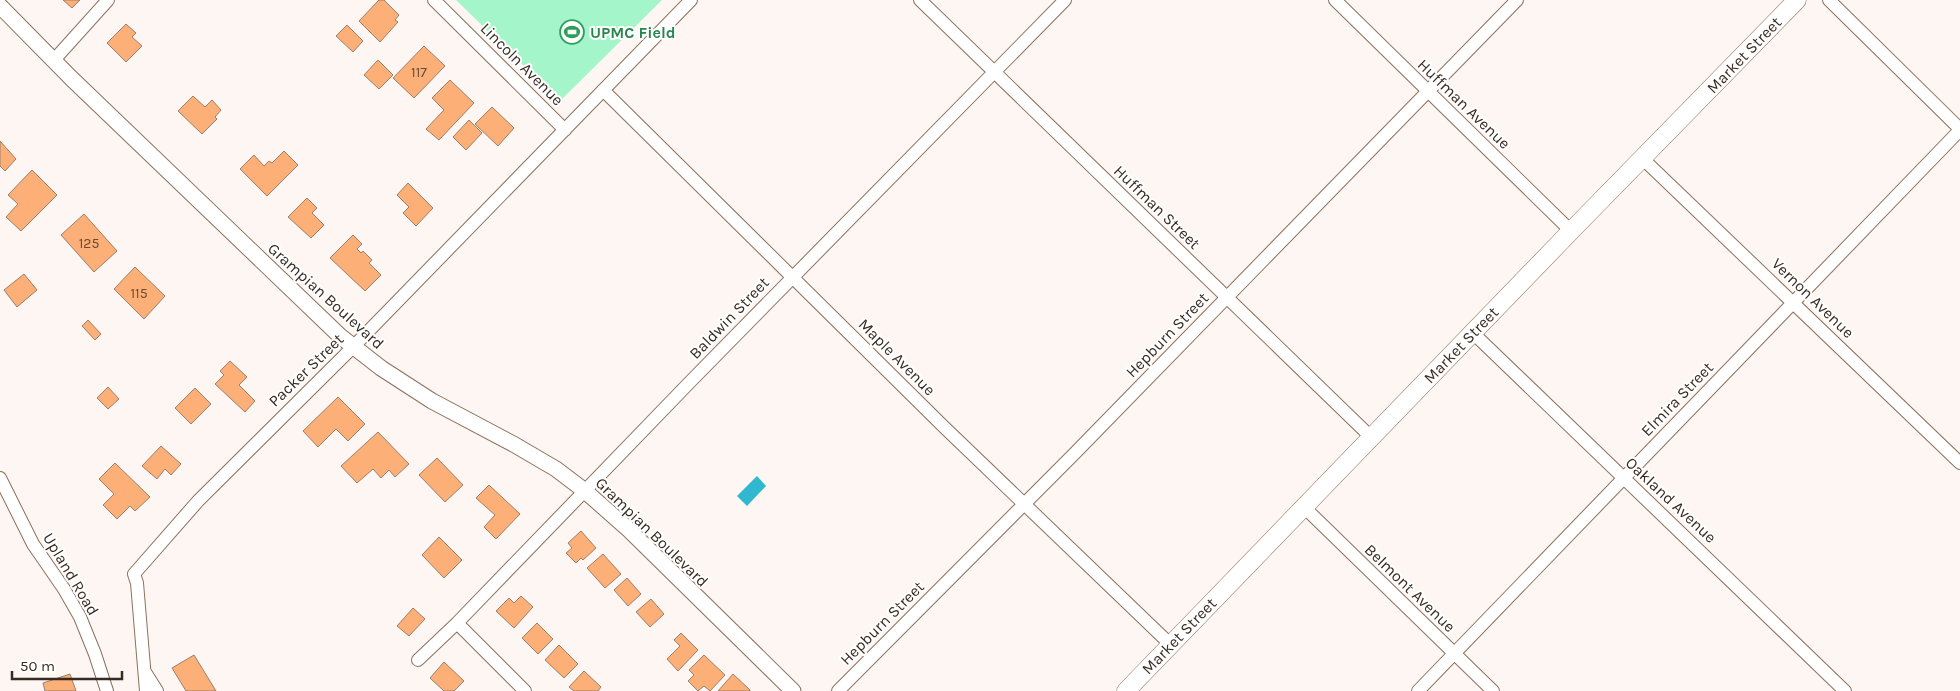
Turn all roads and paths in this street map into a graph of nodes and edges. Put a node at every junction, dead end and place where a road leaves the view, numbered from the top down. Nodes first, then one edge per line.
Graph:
1 (108, 0) edge
2 (434, 0) edge
3 (691, 0) edge
4 (920, 0) edge
5 (1065, 0) edge
6 (1335, 0) edge
7 (1517, 0) edge
8 (1797, 0) edge
9 (1829, 0) edge
10 (0, 6) edge
11 (54, 60) junction
12 (994, 72) junction
13 (604, 90) junction
14 (1428, 91) junction
15 (564, 130) junction
16 (1960, 130) edge
17 (1642, 158) junction
18 (1571, 231) junction
19 (793, 276) junction
20 (1227, 297) junction
21 (1793, 302) junction
22 (1474, 333) junction
23 (353, 347) junction
24 (1372, 438) junction
25 (1960, 463) edge
26 (1623, 477) junction
27 (0, 478) edge
28 (585, 491) junction
29 (1024, 502) junction
30 (1304, 507) junction
31 (457, 624) junction
32 (1171, 645) junction
33 (1453, 653) junction
34 (418, 660) dead end
35 (144, 670) junction
36 (1134, 688) edge
37 (107, 691) edge
38 (146, 691) edge
39 (157, 691) edge
40 (525, 691) edge
41 (792, 691) edge
42 (838, 691) edge
43 (1418, 691) edge
44 (1493, 691) edge
45 (1845, 691) edge

1 - 11 street
2 - 15 street, Lincoln Avenue
3 - 13 street, Packer Street
4 - 12 street, Huffman Street
5 - 12 street, Baldwin Street
6 - 14 street, Huffman Avenue
7 - 14 street, Hepburn Street
8 - 17 main road, Market Street
9 - 16 street
10 - 11 street, Grampian Boulevard
11 - 23 street, Grampian Boulevard
12 - 19 street, Baldwin Street
12 - 20 street, Huffman Street
13 - 15 street, Packer Street
13 - 19 street, Maple Avenue
14 - 18 street, Huffman Avenue
14 - 20 street, Hepburn Street
15 - 23 street, Packer Street
16 - 21 street, Elmira Street
17 - 18 main road, Market Street
17 - 21 street, Vernon Avenue
18 - 22 main road, Market Street
19 - 28 street, Baldwin Street
19 - 29 street, Maple Avenue
20 - 24 street, Huffman Street
20 - 29 street, Hepburn Street
21 - 25 street, Vernon Avenue
21 - 26 street, Elmira Street
22 - 24 main road, Market Street
22 - 26 street, Oakland Avenue
23 - 28 street, Grampian Boulevard
23 - 35 street, Packer Street
24 - 30 main road, Market Street
26 - 33 street, Elmira Street
26 - 45 street, Oakland Avenue
27 - 37 street, Upland Road
28 - 31 street, Baldwin Street
28 - 41 street, Grampian Boulevard
29 - 32 street, Maple Avenue
29 - 42 street, Hepburn Street
30 - 32 main road, Market Street
30 - 33 street, Belmont Avenue
31 - 34 street, Baldwin Street
31 - 40 street
32 - 36 main road, Market Street
33 - 43 street, Elmira Street
33 - 44 street, Belmont Avenue
35 - 38 street, Packer Street
35 - 39 street

